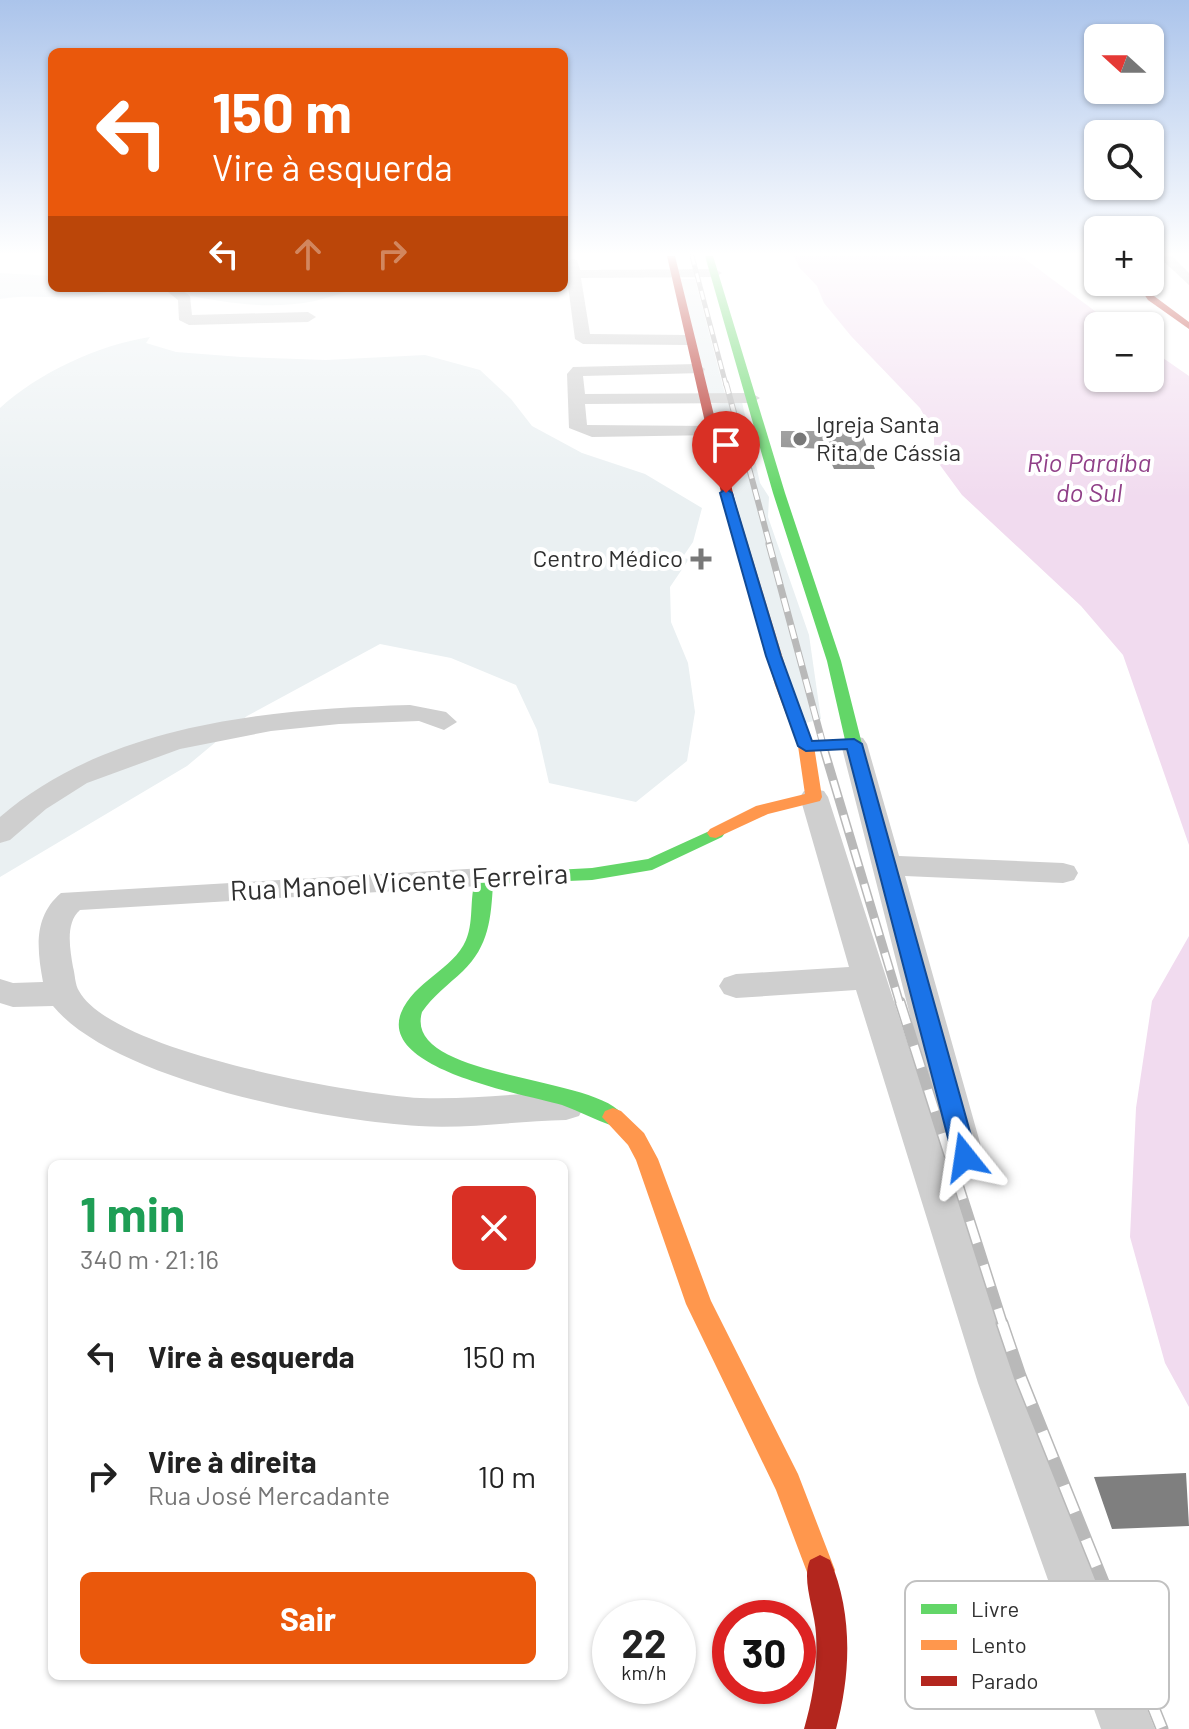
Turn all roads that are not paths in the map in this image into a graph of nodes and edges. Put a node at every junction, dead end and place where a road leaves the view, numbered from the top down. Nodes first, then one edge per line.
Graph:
1 (583, 337) edge
2 (687, 337) edge
3 (733, 337) edge
4 (688, 340) junction
5 (697, 369) junction
6 (751, 398) junction
7 (578, 399) junction
8 (704, 399) junction
9 (710, 431) junction
10 (444, 722) dead end
11 (854, 744) junction
12 (806, 746) junction
13 (814, 797) junction
14 (0, 834) edge
15 (885, 865) junction
16 (1063, 873) dead end
17 (484, 878) junction
18 (869, 977) junction
19 (736, 986) dead end
20 (0, 991) edge
21 (62, 994) junction
22 (596, 1106) junction
23 (965, 1157) dead end
24 (1069, 1581) edge
25 (1120, 1709) edge
26 (820, 1729) edge
27 (1128, 1729) edge

1 - 4 street
2 - 4 main road
3 - 6 main road
4 - 5 main road
5 - 7 street
5 - 8 main road
6 - 8 street
6 - 11 main road
7 - 8 street
7 - 9 street
8 - 9 main road
9 - 12 main road
10 - 14 street
11 - 12 main road
11 - 15 street
12 - 13 main road
13 - 17 main road, Rua Manoel Vicente Ferreira
13 - 18 street
15 - 16 street
15 - 23 street
17 - 21 street, Rua Manoel Vicente Ferreira
17 - 22 main road
18 - 19 street
18 - 24 street
20 - 21 street
21 - 22 street
22 - 26 main road
25 - 27 street

